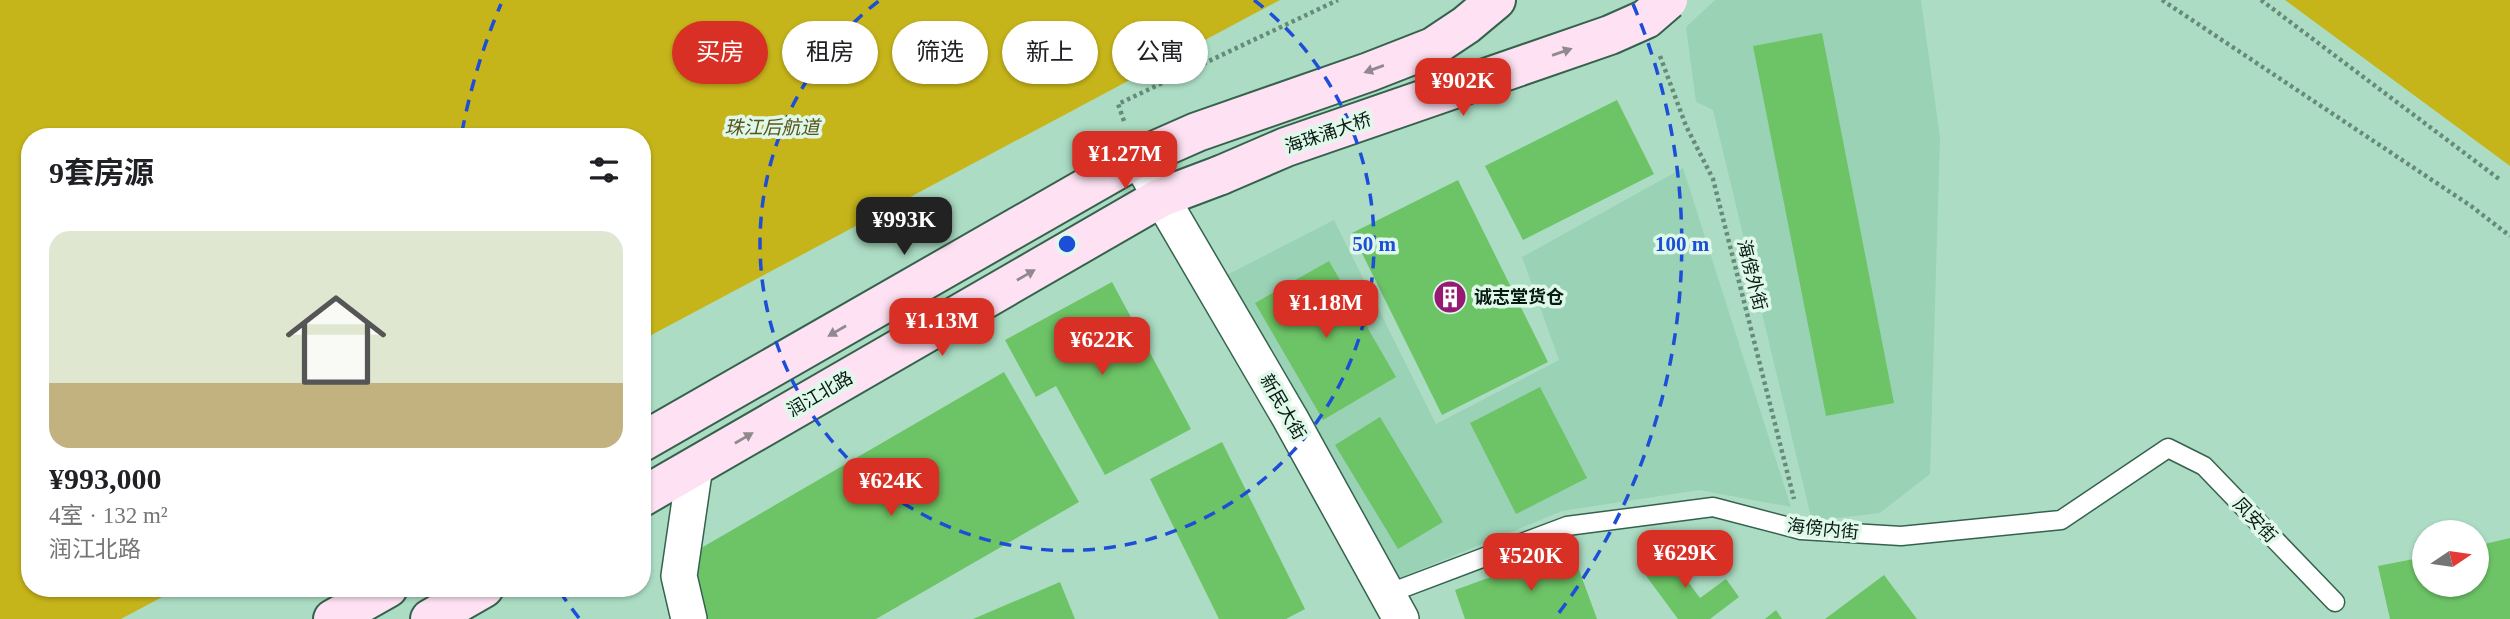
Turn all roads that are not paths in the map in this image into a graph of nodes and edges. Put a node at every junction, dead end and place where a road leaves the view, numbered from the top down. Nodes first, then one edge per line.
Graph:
1 (1496, 0) edge
2 (1668, 0) edge
3 (1138, 158) junction
4 (1221, 176) joint
5 (1160, 198) junction
6 (651, 437) edge
7 (2168, 448) joint
8 (695, 466) junction
9 (651, 492) edge
10 (372, 597) edge
11 (468, 597) edge
12 (2335, 602) dead end
13 (1394, 606) edge
14 (334, 619) edge
15 (430, 619) edge
16 (689, 619) edge

1 -> 3 main road
4 -> 2 main road, 海珠涌大桥, bridge
3 - 5 street, 新民大街
3 -> 6 main road
4 - 5 main road, 润江北路
8 -> 5 main road, 润江北路
5 - 13 street, 新民大街
7 - 12 lane, 凤安街
7 - 13 lane, 海傍内街
8 - 9 main road, 润江北路
8 - 16 street
10 - 14 main road
11 - 15 main road

